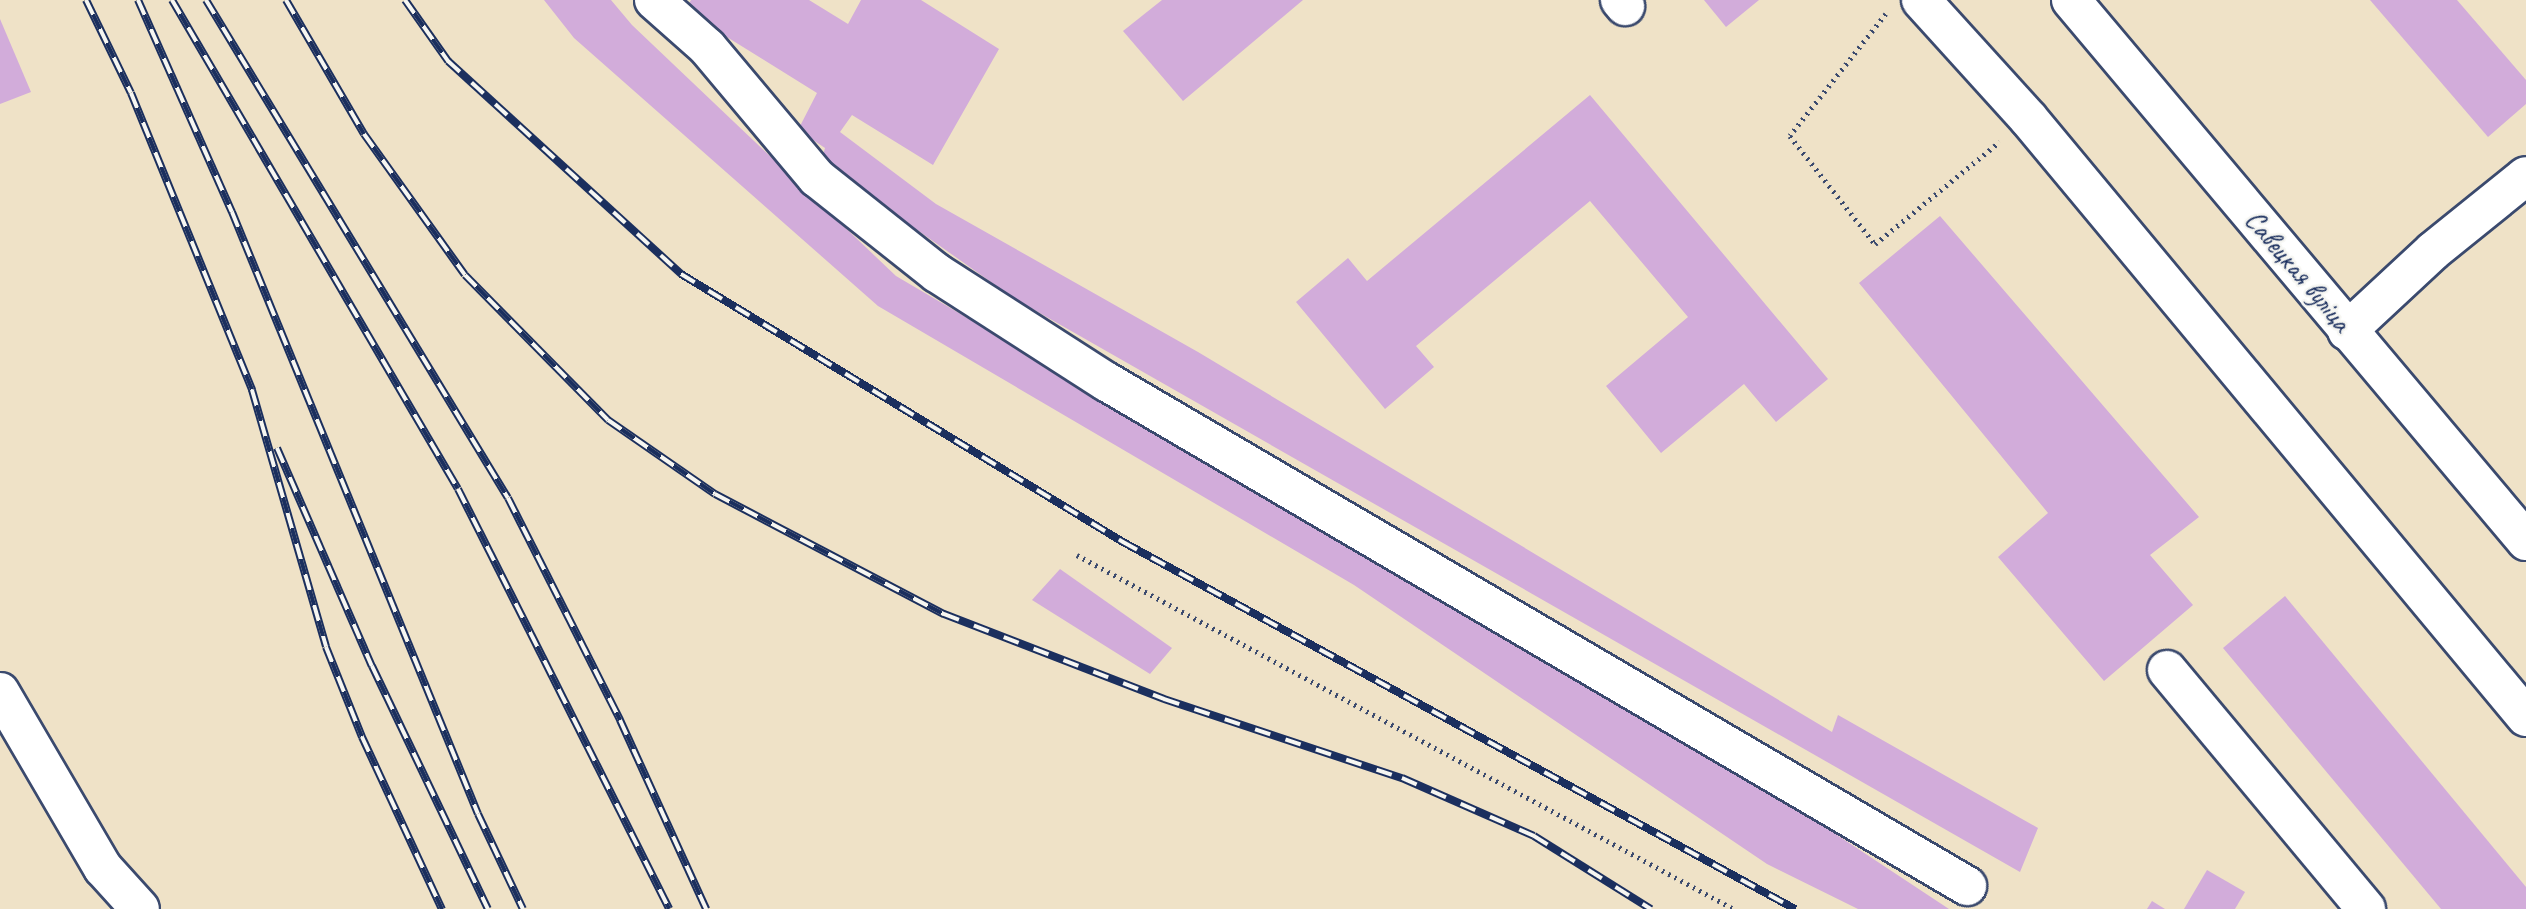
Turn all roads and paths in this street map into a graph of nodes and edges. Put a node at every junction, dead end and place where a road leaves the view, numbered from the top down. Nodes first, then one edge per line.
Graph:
1 (654, 0) edge
2 (2071, 0) edge
3 (1905, 5) edge
4 (2028, 118) junction
5 (2526, 176) edge
6 (2347, 331) junction
7 (2526, 541) edge
8 (1077, 555) dead end
9 (2167, 670) dead end
10 (0, 692) edge
11 (2526, 718) edge
12 (1967, 886) dead end
13 (140, 909) edge
14 (1734, 909) edge
15 (2366, 909) edge

1 - 12 street
2 - 6 street, Савецкая вуліца
3 - 4 street
3 - 4 path
4 - 11 street
5 - 6 street
6 - 7 street, Савецкая вуліца
8 - 14 path
9 - 15 street
10 - 13 street

